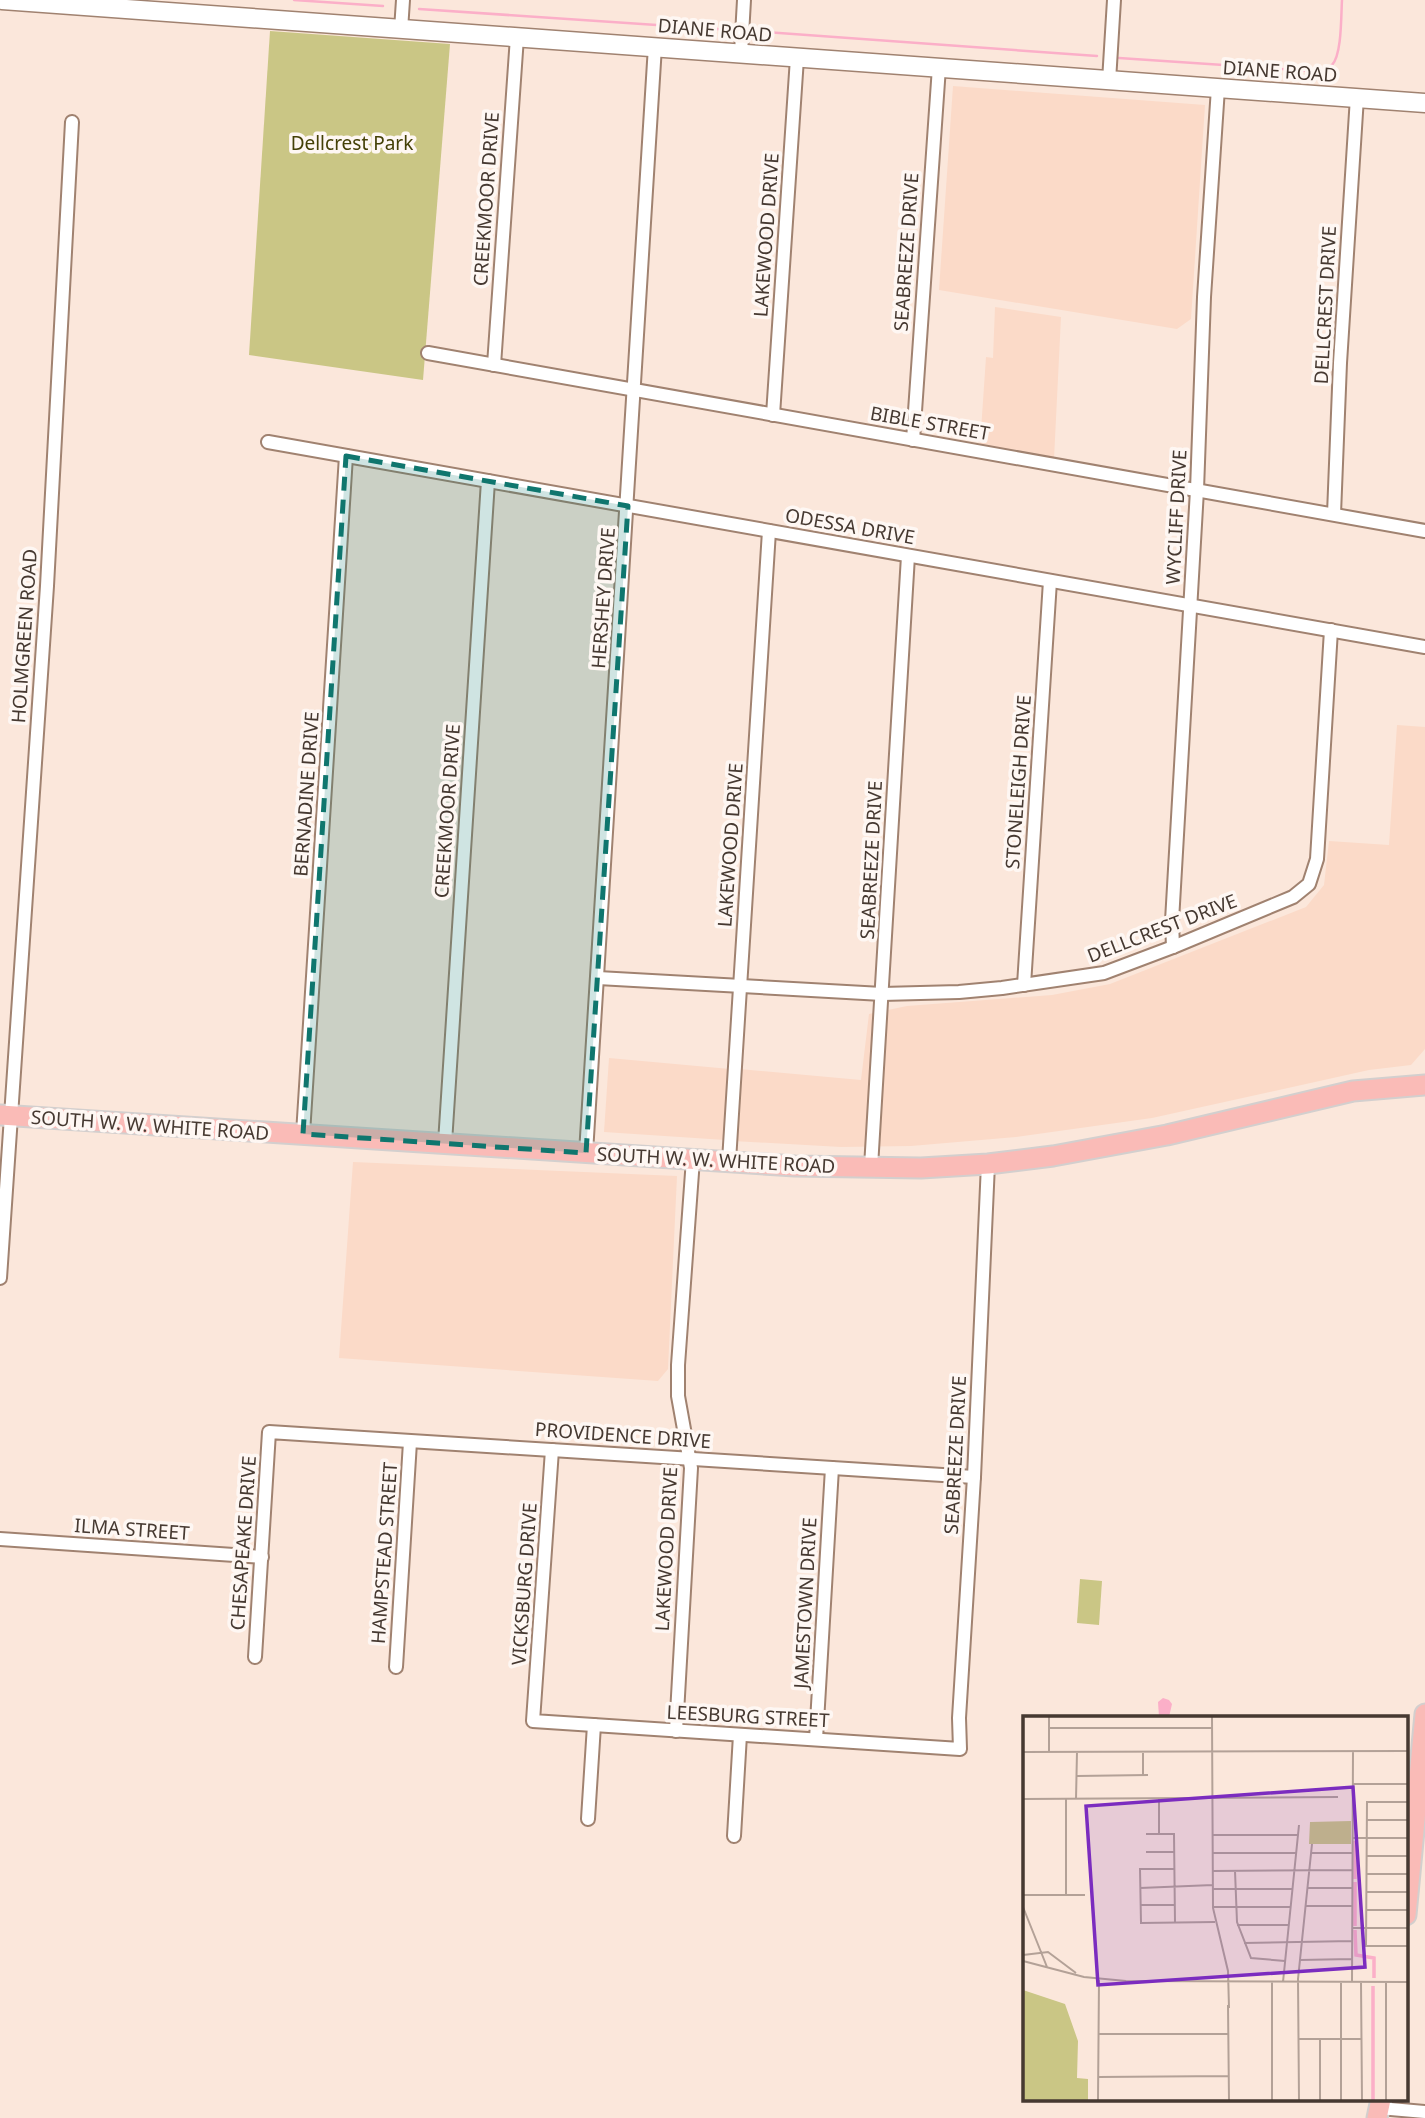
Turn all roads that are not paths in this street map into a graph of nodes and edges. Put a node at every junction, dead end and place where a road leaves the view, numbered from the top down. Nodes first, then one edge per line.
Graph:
1 (2, 0) edge
2 (403, 0) edge
3 (744, 0) edge
4 (1114, 0) edge
5 (401, 30) junction
6 (517, 37) junction
7 (655, 46) junction
8 (741, 53) junction
9 (797, 58) junction
10 (939, 68) junction
11 (1109, 81) junction
12 (1218, 88) junction
13 (1357, 97) junction
14 (1425, 103) edge
15 (72, 122) dead end
16 (428, 352) dead end
17 (494, 365) junction
18 (635, 390) junction
19 (774, 415) junction
20 (913, 440) junction
21 (268, 442) dead end
22 (346, 456) junction
23 (488, 481) junction
24 (1197, 490) junction
25 (628, 506) junction
26 (1334, 514) junction
27 (769, 531) junction
28 (1425, 531) edge
29 (908, 556) junction
30 (1050, 581) junction
31 (1191, 606) junction
32 (1331, 630) junction
33 (1425, 647) edge
34 (1173, 947) junction
35 (598, 978) junction
36 (1024, 985) junction
37 (740, 986) junction
38 (882, 994) junction
39 (1424, 1083) edge
40 (5, 1115) edge
41 (303, 1134) junction
42 (445, 1143) junction
43 (586, 1153) junction
44 (693, 1159) junction
45 (729, 1161) junction
46 (988, 1164) junction
47 (871, 1167) junction
48 (0, 1278) edge
49 (269, 1432) joint
50 (410, 1442) junction
51 (552, 1450) junction
52 (690, 1459) junction
53 (832, 1468) junction
54 (974, 1477) junction
55 (0, 1539) edge
56 (262, 1557) junction
57 (255, 1657) dead end
58 (396, 1667) dead end
59 (1425, 1714) edge
60 (533, 1721) joint
61 (594, 1726) junction
62 (676, 1731) junction
63 (740, 1735) junction
64 (816, 1740) junction
65 (960, 1749) joint
66 (588, 1819) dead end
67 (734, 1836) dead end
68 (1408, 1894) edge
69 (1379, 2108) edge
70 (1425, 2112) edge

1 - 5 street, DIANE ROAD
2 - 5 street
3 - 8 street
4 - 11 street
5 - 6 street, DIANE ROAD
6 - 7 street, DIANE ROAD
6 - 17 street, CREEKMOOR DRIVE
7 - 8 street, DIANE ROAD
7 - 18 street, HERSHEY DRIVE
8 - 9 street, DIANE ROAD
9 - 10 street, DIANE ROAD
9 - 19 street, LAKEWOOD DRIVE
10 - 11 street, DIANE ROAD
10 - 20 street, SEABREEZE DRIVE
11 - 12 street, DIANE ROAD
12 - 13 street, DIANE ROAD
12 - 24 street, WYCLIFF DRIVE
13 - 14 street, DIANE ROAD
13 - 26 street, DELLCREST DRIVE
15 - 40 street, HOLMGREEN ROAD
16 - 17 street, BIBLE STREET
17 - 18 street, BIBLE STREET
18 - 19 street, BIBLE STREET
18 - 25 street, HERSHEY DRIVE
19 - 20 street, BIBLE STREET
20 - 24 street, BIBLE STREET
21 - 22 street, ODESSA DRIVE
22 - 23 street, ODESSA DRIVE
22 - 41 street, BERNADINE DRIVE
23 - 25 street, ODESSA DRIVE
23 - 42 street, CREEKMOOR DRIVE
24 - 26 street, BIBLE STREET
24 - 31 street, WYCLIFF DRIVE
25 - 27 street, ODESSA DRIVE
25 - 35 street, HERSHEY DRIVE
26 - 28 street, BIBLE STREET
27 - 29 street, ODESSA DRIVE
27 - 37 street, LAKEWOOD DRIVE
29 - 30 street, ODESSA DRIVE
29 - 38 street, SEABREEZE DRIVE
30 - 31 street, ODESSA DRIVE
30 - 36 street, STONELEIGH DRIVE
31 - 32 street, ODESSA DRIVE
31 - 34 street, WYCLIFF DRIVE
32 - 33 street, ODESSA DRIVE
32 - 34 street, DELLCREST DRIVE
34 - 36 street, DELLCREST DRIVE
35 - 37 street, DELLCREST DRIVE
35 - 43 street, HERSHEY DRIVE
36 - 38 street, DELLCREST DRIVE
37 - 38 street, DELLCREST DRIVE
37 - 45 street, LAKEWOOD DRIVE
38 - 47 street, SEABREEZE DRIVE
39 - 46 main road, SOUTH W. W. WHITE ROAD
40 - 41 main road, SOUTH W. W. WHITE ROAD
40 - 48 street, HOLMGREEN ROAD
41 - 42 main road, SOUTH W. W. WHITE ROAD
42 - 43 main road, SOUTH W. W. WHITE ROAD
43 - 44 main road, SOUTH W. W. WHITE ROAD
44 - 45 main road, SOUTH W. W. WHITE ROAD
44 - 52 street, LAKEWOOD DRIVE
45 - 47 main road, SOUTH W. W. WHITE ROAD
46 - 47 main road, SOUTH W. W. WHITE ROAD
46 - 54 street, SEABREEZE DRIVE
49 - 50 street, PROVIDENCE DRIVE
49 - 56 street, CHESAPEAKE DRIVE
50 - 51 street, PROVIDENCE DRIVE
50 - 58 street, HAMPSTEAD STREET
51 - 52 street, PROVIDENCE DRIVE
51 - 60 street, VICKSBURG DRIVE
52 - 53 street, PROVIDENCE DRIVE
52 - 62 street, LAKEWOOD DRIVE
53 - 54 street, PROVIDENCE DRIVE
53 - 64 street, JAMESTOWN DRIVE
54 - 65 street, SEABREEZE DRIVE
55 - 56 street, ILMA STREET
56 - 57 street, CHESAPEAKE DRIVE
59 - 68 main road
60 - 61 street, LEESBURG STREET
61 - 62 street, LEESBURG STREET
61 - 66 street
62 - 63 street, LEESBURG STREET
63 - 64 street, LEESBURG STREET
63 - 67 street
64 - 65 street, LEESBURG STREET
69 - 70 street

